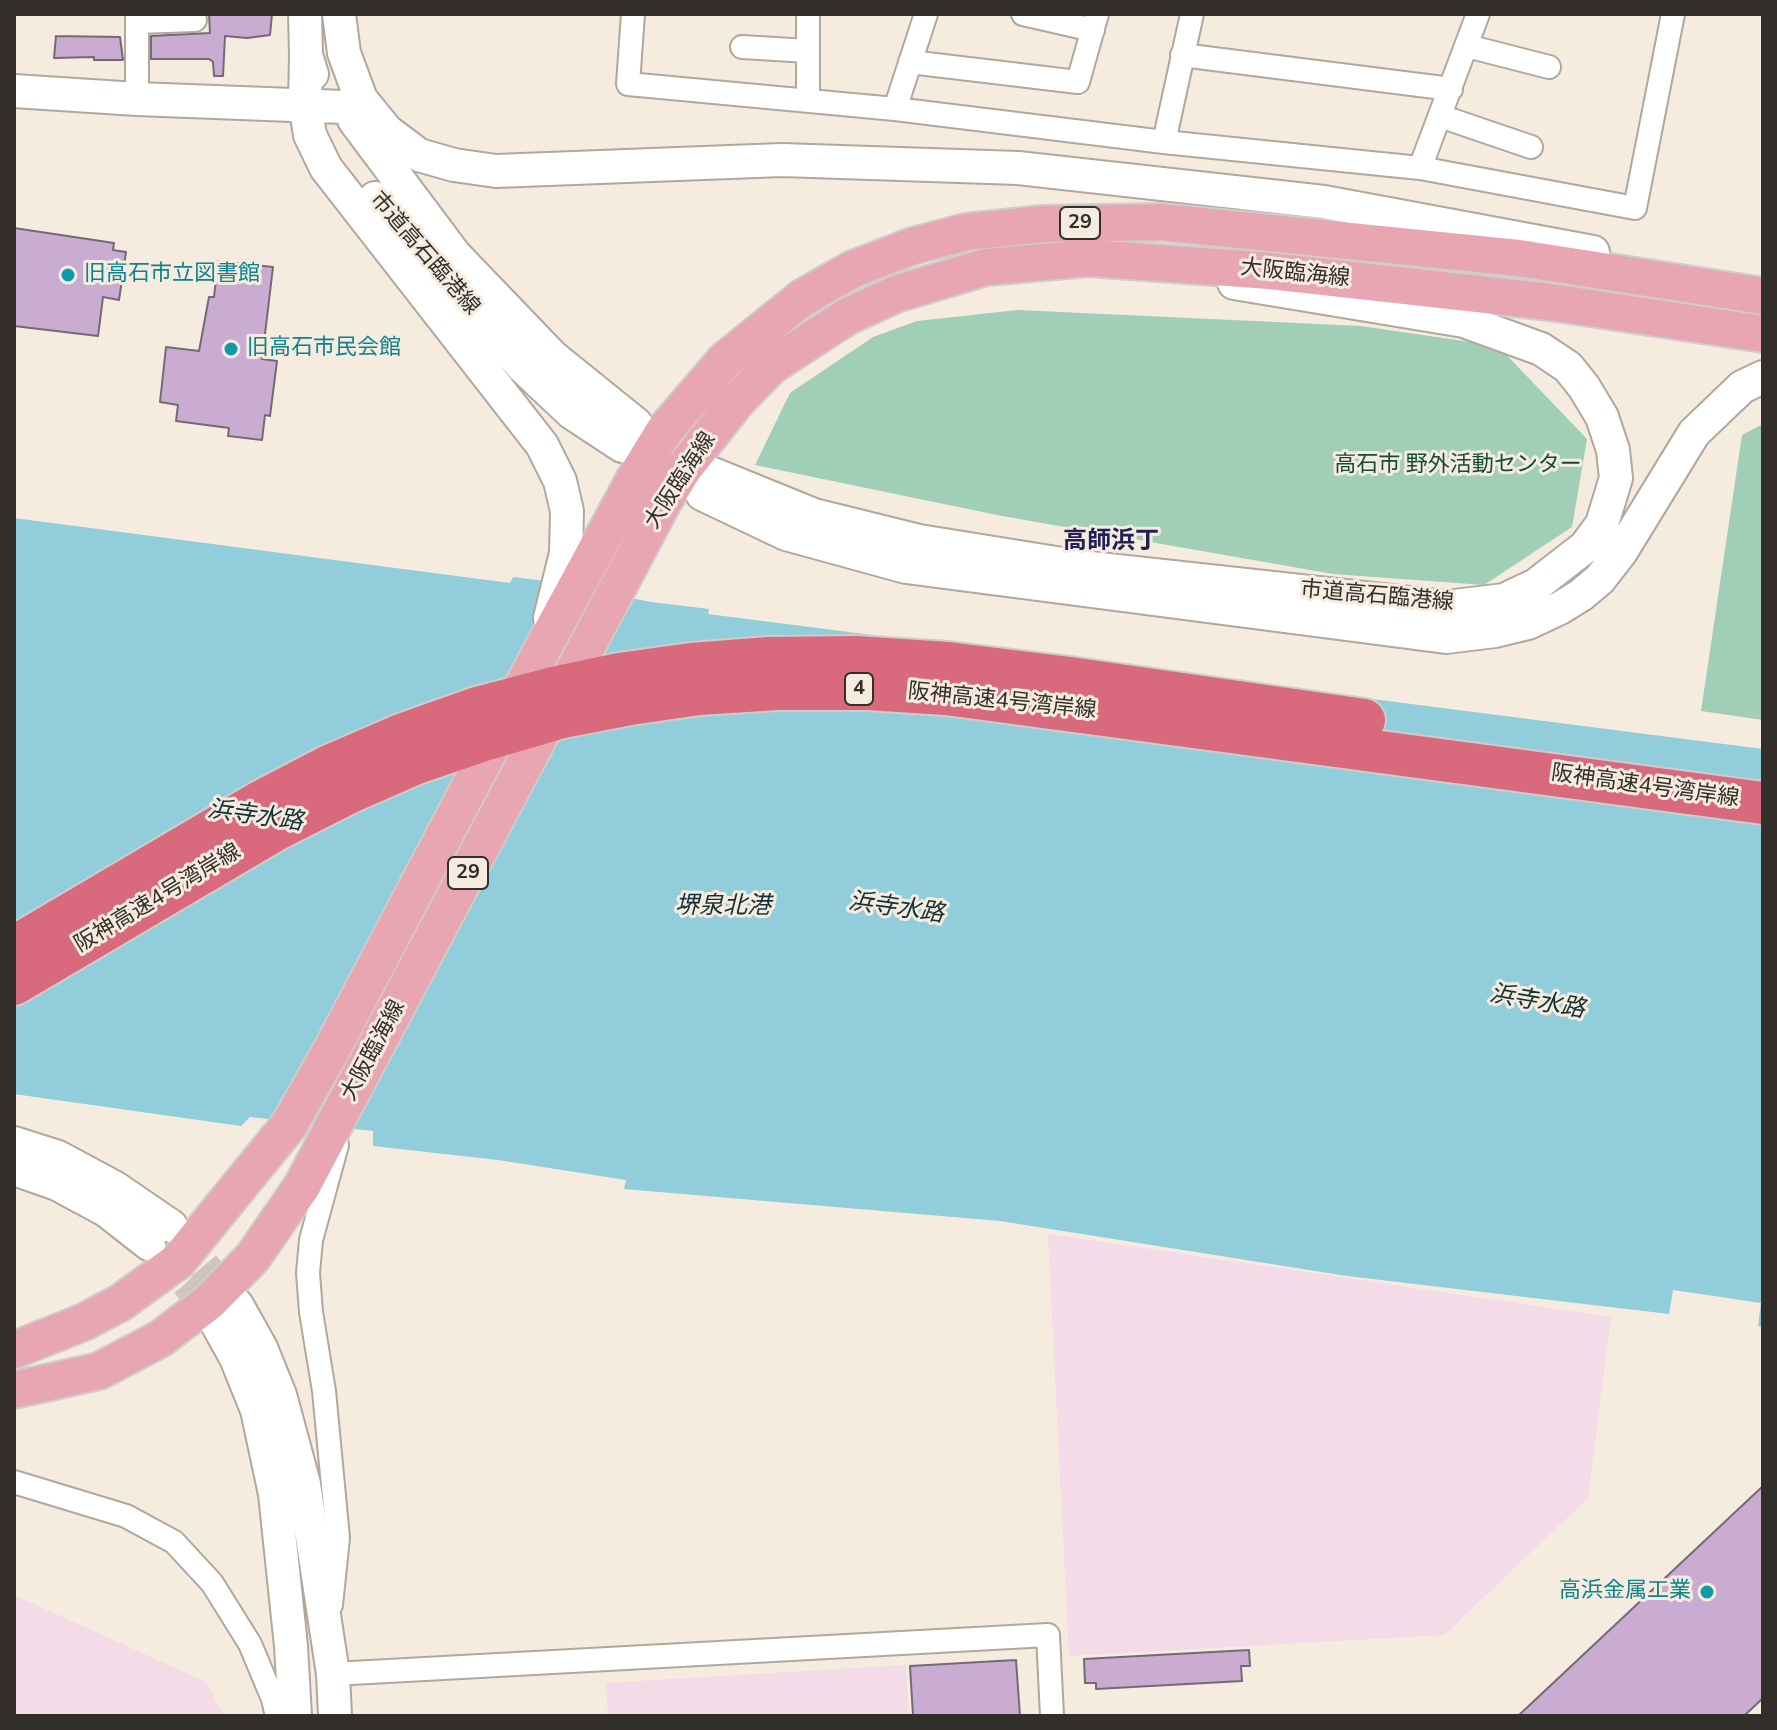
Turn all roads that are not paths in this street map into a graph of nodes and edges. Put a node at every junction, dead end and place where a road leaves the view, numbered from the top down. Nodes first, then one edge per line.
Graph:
1 (305, 14) edge
2 (328, 14) edge
3 (339, 14) edge
4 (633, 14) edge
5 (808, 14) edge
6 (926, 14) edge
7 (1023, 14) edge
8 (1192, 14) edge
9 (1478, 14) edge
10 (1673, 14) edge
11 (137, 18) edge
12 (195, 20) dead end
13 (1095, 22) edge
14 (1467, 46) junction
15 (742, 47) dead end
16 (808, 51) junction
17 (1182, 55) junction
18 (910, 62) junction
19 (1549, 67) dead end
20 (1451, 89) junction
21 (14, 91) edge
22 (137, 99) junction
23 (808, 100) junction
24 (322, 105) junction
25 (895, 109) junction
26 (1440, 116) junction
27 (1164, 142) junction
28 (1531, 147) dead end
29 (1420, 168) junction
30 (1089, 258) junction
31 (1763, 287) edge
32 (1763, 296) edge
33 (1763, 334) edge
34 (1763, 377) edge
35 (629, 435) dead end
36 (559, 607) junction
37 (1763, 774) edge
38 (1763, 803) edge
39 (14, 947) edge
40 (14, 984) edge
41 (336, 1132) junction
42 (14, 1143) edge
43 (14, 1169) edge
44 (14, 1350) edge
45 (14, 1390) edge
46 (14, 1482) edge
47 (330, 1660) junction
48 (277, 1716) edge
49 (295, 1716) edge
50 (335, 1716) edge
51 (1052, 1716) edge

1 - 24 street
2 - 24 street, 市道高石臨港線
3 - 31 street
4 - 23 street
5 - 16 street
6 - 18 street
7 - 13 street
8 - 17 street
9 - 14 street
10 - 29 street
11 - 12 street
11 - 22 street
13 - 18 street
14 - 19 street
14 - 20 street
15 - 16 street
16 - 23 street
17 - 20 street
17 - 27 street
18 - 25 street
20 - 26 street
21 - 22 street
22 - 24 street
23 - 25 street
24 - 35 street, 市道高石臨港線
24 - 36 street
25 - 27 street
26 - 28 street
26 - 29 street
27 - 29 street
30 - 33 main road, 大阪臨海線 / 29
30 - 34 street, 市道高石臨港線
30 - 41 main road, 大阪臨海線 / 29
32 - 36 main road, 大阪臨海線 / 29
36 - 44 main road, 大阪臨海線 / 29
37 - 39 highway, 阪神高速4号湾岸線 / 4
38 - 40 highway, 阪神高速4号湾岸線 / 4
41 - 45 main road, 大阪臨海線 / 29
41 - 47 street
42 - 43 street
46 - 48 street
47 - 49 street
47 - 50 street
47 - 51 street

